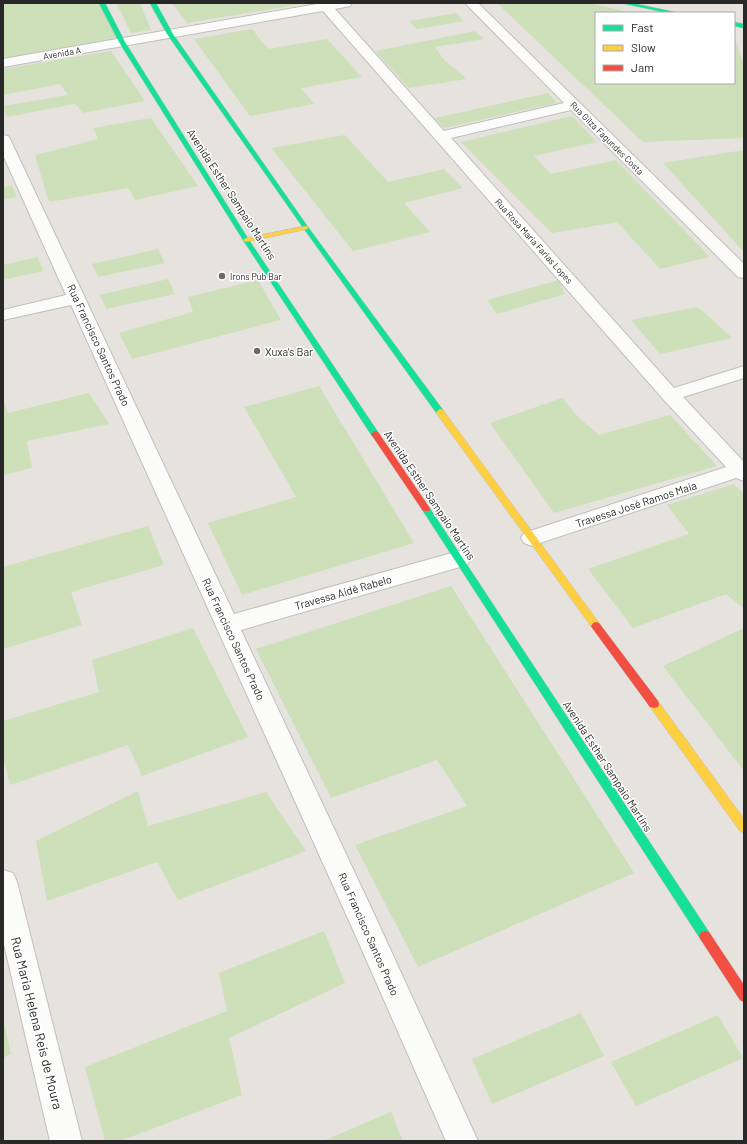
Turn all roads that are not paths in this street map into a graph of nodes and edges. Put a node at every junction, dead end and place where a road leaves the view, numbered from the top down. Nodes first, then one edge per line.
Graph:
1 (102, 3) edge
2 (153, 3) edge
3 (346, 3) edge
4 (470, 3) edge
5 (624, 3) edge
6 (326, 6) junction
7 (671, 12) edge
8 (170, 34) junction
9 (122, 42) junction
10 (3, 63) edge
11 (574, 106) junction
12 (440, 136) junction
13 (3, 139) edge
14 (306, 228) junction
15 (246, 240) junction
16 (744, 273) edge
17 (77, 298) junction
18 (3, 315) edge
19 (744, 372) edge
20 (670, 395) junction
21 (742, 472) edge
22 (532, 538) junction
23 (459, 559) junction
24 (227, 625) junction
25 (744, 828) edge
26 (3, 882) edge
27 (744, 996) edge
28 (66, 1141) edge
29 (462, 1141) edge

1 - 9 street, Avenida Esther Sampaio Martins
2 - 8 street
3 - 6 street, Avenida A
4 - 11 street, Rua Gilza Fagundes Costa
5 - 7 street
6 - 8 street, Avenida A
6 - 12 street, Rua Rosa Maria Farias Lopes
8 - 9 street, Avenida A
8 - 14 street
9 - 10 street, Avenida A
9 - 15 street, Avenida Esther Sampaio Martins
11 - 12 street
11 - 16 street, Rua Gilza Fagundes Costa
12 - 20 street, Rua Rosa Maria Farias Lopes
13 - 17 street, Rua Francisco Santos Prado
14 - 15 street
14 - 22 street
15 - 23 street, Avenida Esther Sampaio Martins
17 - 18 street
17 - 24 street, Rua Francisco Santos Prado
19 - 20 street
20 - 21 street, Rua Rosa Maria Farias Lopes
21 - 22 street, Travessa José Ramos Maia
22 - 25 street
23 - 24 street, Travessa Aidê Rabelo
23 - 27 street, Avenida Esther Sampaio Martins
24 - 29 street, Rua Francisco Santos Prado
26 - 28 street, Rua Maria Helena Reis de Moura

